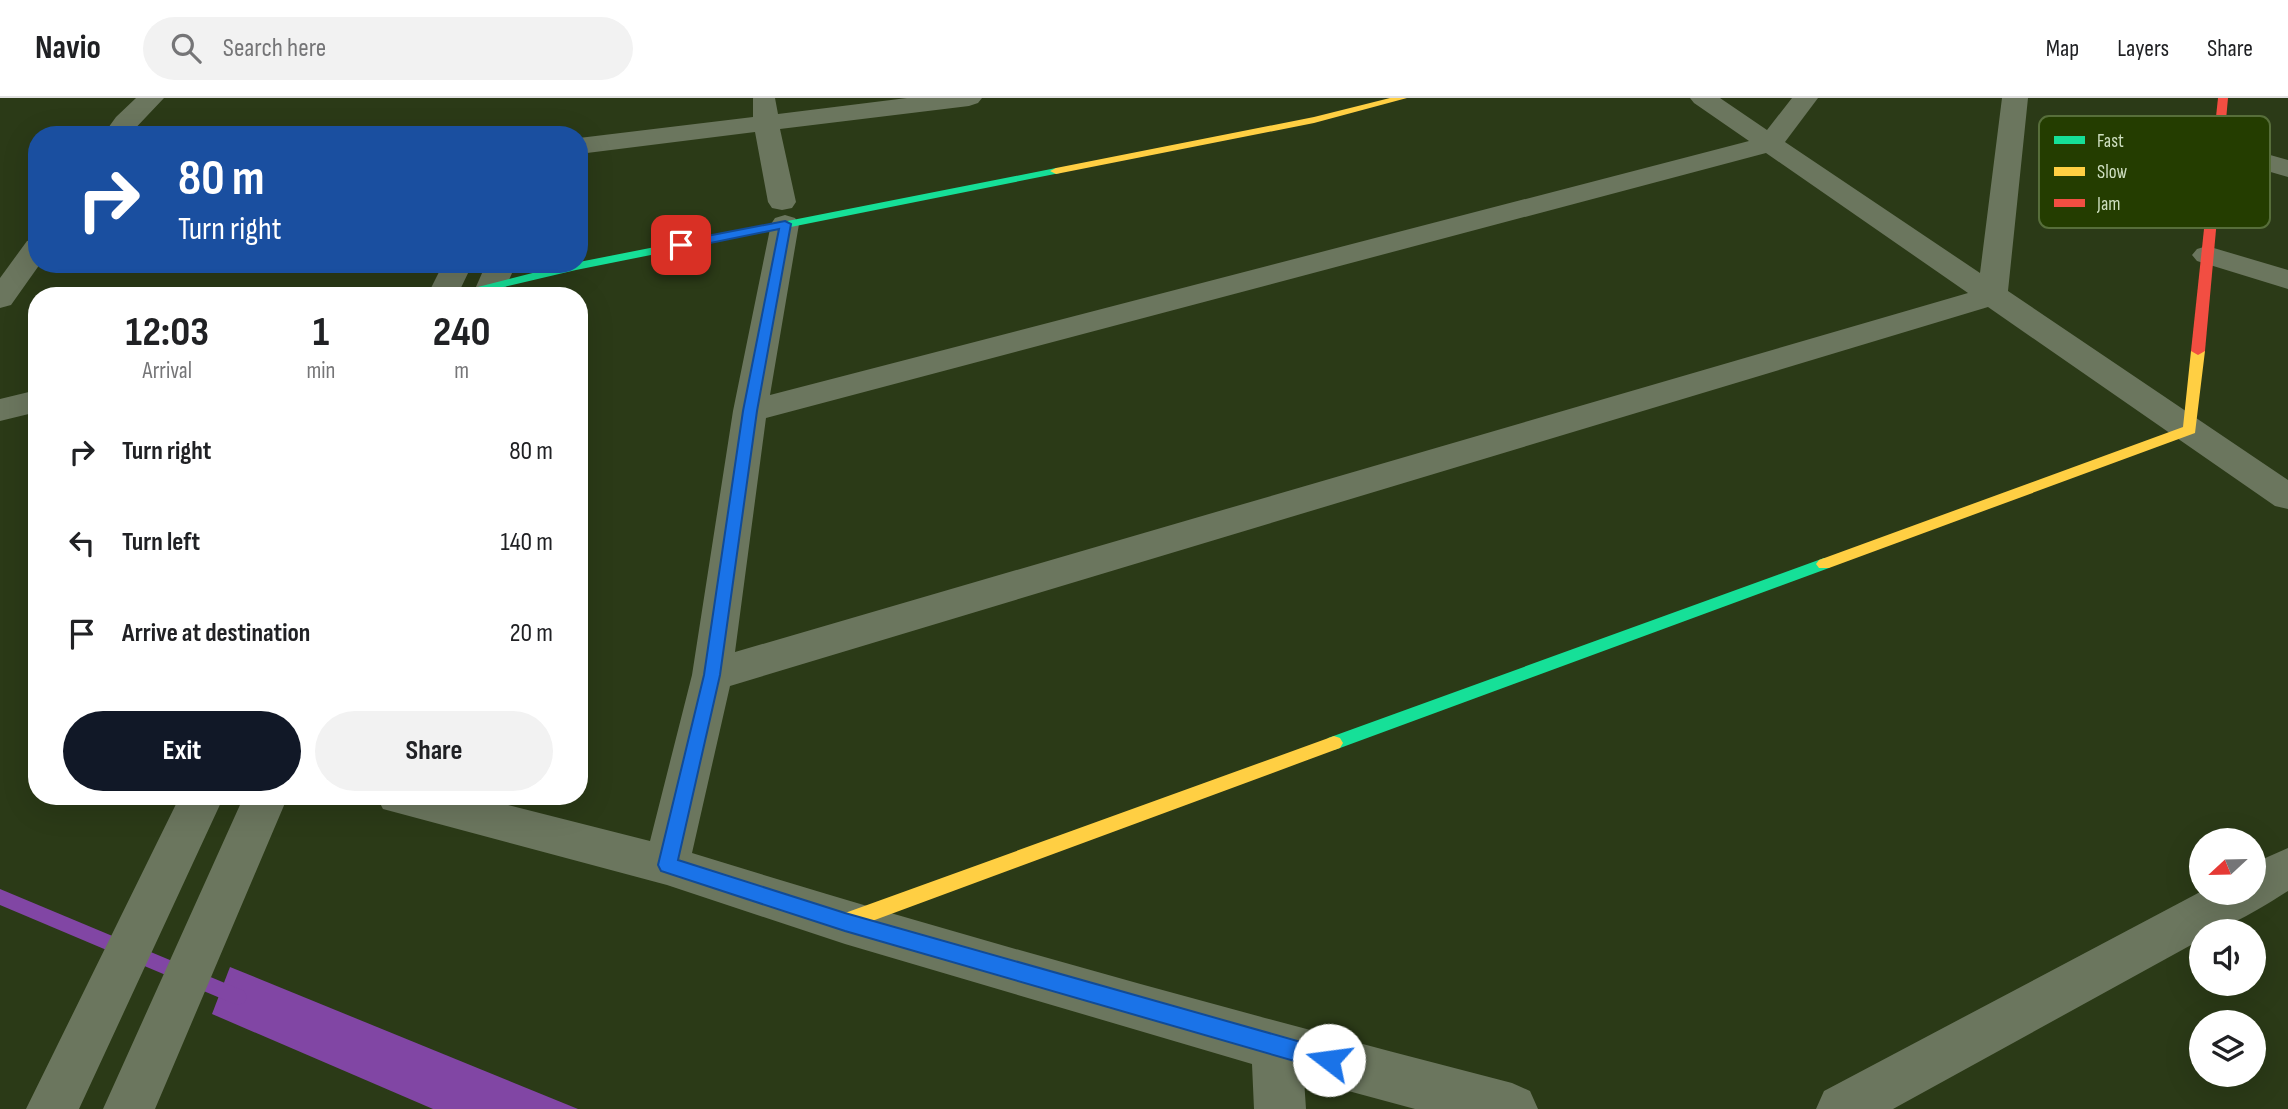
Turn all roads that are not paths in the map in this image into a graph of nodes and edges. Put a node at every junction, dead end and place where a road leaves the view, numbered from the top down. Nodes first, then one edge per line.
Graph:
1 (151, 98) edge
2 (969, 98) edge
3 (1402, 98) edge
4 (1703, 98) edge
5 (1805, 98) edge
6 (2015, 98) edge
7 (2223, 98) edge
8 (765, 111) edge
9 (2221, 116) edge
10 (122, 126) edge
11 (588, 144) edge
12 (1770, 144) junction
13 (783, 208) junction
14 (2210, 228) edge
15 (2207, 255) junction
16 (28, 260) edge
17 (588, 263) edge
18 (540, 273) edge
19 (2288, 280) edge
20 (453, 282) edge
21 (493, 282) edge
22 (1992, 296) junction
23 (0, 299) edge
24 (28, 403) edge
25 (0, 410) edge
26 (750, 411) junction
27 (2190, 430) junction
28 (2288, 497) edge
29 (712, 675) junction
30 (198, 805) edge
31 (262, 805) edge
32 (433, 805) edge
33 (667, 865) junction
34 (2288, 868) edge
35 (2266, 880) edge
36 (2219, 905) edge
37 (845, 922) junction
38 (1276, 1047) junction
39 (52, 1109) edge
40 (129, 1109) edge
41 (1280, 1109) edge
42 (1512, 1109) edge
43 (1842, 1109) edge

1 - 10 street
2 - 8 street
3 - 13 street
4 - 12 street
5 - 12 street
6 - 22 street
7 - 9 street
8 - 11 street
8 - 13 street
12 - 22 street
12 - 26 street
13 - 17 street
13 - 26 street
14 - 15 street
15 - 19 street
15 - 27 street
16 - 23 street
18 - 21 street
20 - 21 street
22 - 27 street
22 - 29 street
24 - 25 street
26 - 29 street
27 - 28 street
27 - 37 street
29 - 33 street
30 - 39 street
31 - 40 street
32 - 33 street
33 - 37 street
34 - 35 street
36 - 43 street
37 - 38 street
38 - 41 street
38 - 42 street

